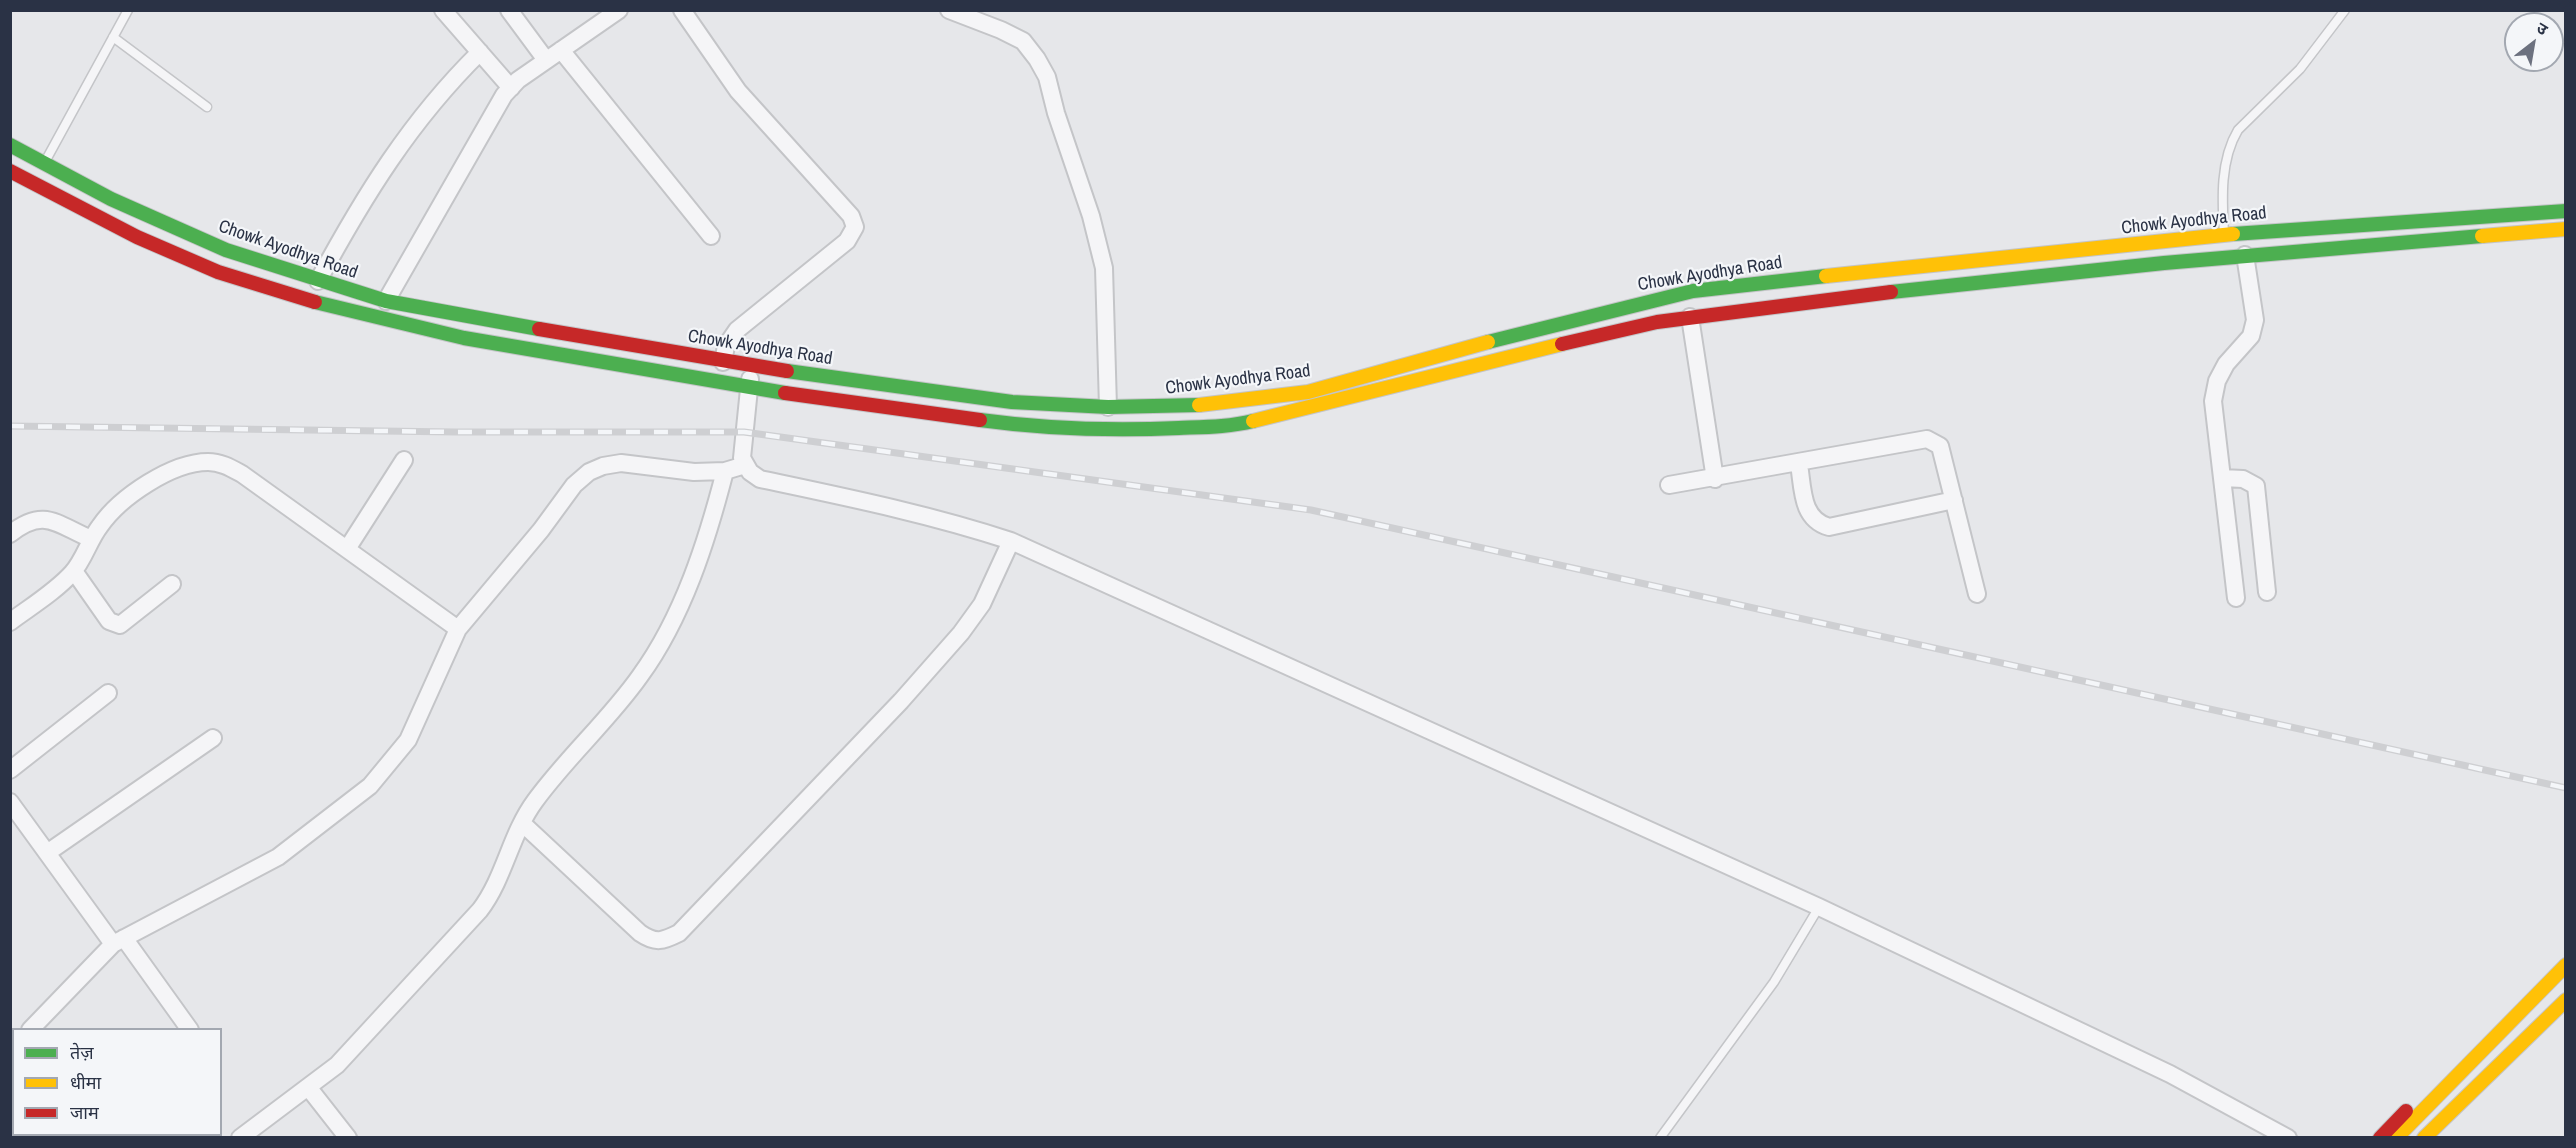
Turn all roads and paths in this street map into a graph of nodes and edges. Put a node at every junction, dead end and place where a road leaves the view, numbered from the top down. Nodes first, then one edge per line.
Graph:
1 (128, 10) edge
2 (443, 10) edge
3 (509, 10) edge
4 (682, 10) edge
5 (949, 10) edge
6 (2344, 10) edge
7 (618, 11) edge
8 (113, 37) junction
9 (561, 50) junction
10 (480, 52) junction
11 (546, 60) junction
12 (511, 88) junction
13 (207, 107) dead end
14 (10, 145) edge
15 (44, 164) junction
16 (10, 171) edge
17 (33, 184) junction
18 (2565, 211) edge
19 (2565, 229) edge
20 (2224, 235) junction
21 (711, 236) dead end
22 (2245, 255) junction
23 (1774, 280) junction
24 (318, 281) junction
25 (386, 301) junction
26 (1778, 306) junction
27 (1690, 317) junction
28 (723, 362) junction
29 (752, 366) junction
30 (748, 388) junction
31 (1108, 407) junction
32 (404, 460) dead end
33 (1799, 464) junction
34 (745, 465) junction
35 (725, 471) junction
36 (2222, 478) junction
37 (1715, 479) junction
38 (1669, 485) dead end
39 (1954, 500) junction
40 (10, 534) edge
41 (91, 539) junction
42 (1011, 542) junction
43 (347, 549) junction
44 (74, 571) junction
45 (172, 584) dead end
46 (2267, 592) dead end
47 (1977, 594) dead end
48 (2236, 598) dead end
49 (10, 622) edge
50 (458, 629) junction
51 (108, 693) dead end
52 (213, 738) dead end
53 (10, 770) edge
54 (10, 802) edge
55 (522, 823) junction
56 (47, 853) junction
57 (1819, 907) junction
58 (119, 941) junction
59 (2565, 951) edge
60 (2565, 965) edge
61 (2565, 1000) edge
62 (2565, 1012) edge
63 (31, 1028) edge
64 (189, 1028) edge
65 (308, 1086) junction
66 (240, 1137) edge
67 (348, 1137) edge
68 (1660, 1137) edge
69 (2288, 1137) edge
70 (2380, 1137) edge
71 (2396, 1137) edge
72 (2424, 1137) edge
73 (2437, 1137) edge

1 - 8 lane
2 - 10 street
3 - 11 street
4 - 28 street
5 - 31 street
6 - 20 lane
7 - 9 street
8 - 13 lane
8 - 15 lane
9 - 11 street
9 - 21 street
10 - 12 street
10 - 24 street
11 - 12 street
12 - 25 street
14 - 15 main road, Chowk Ayodhya Road
15 - 17 lane
15 - 24 main road, Chowk Ayodhya Road
16 - 17 main road, Chowk Ayodhya Road
17 - 30 main road, Chowk Ayodhya Road
18 - 20 main road, Chowk Ayodhya Road
19 - 22 main road, Chowk Ayodhya Road
20 - 23 main road, Chowk Ayodhya Road
22 - 26 main road, Chowk Ayodhya Road
22 - 36 street
23 - 26 main road
23 - 31 main road, Chowk Ayodhya Road
24 - 25 main road, Chowk Ayodhya Road
25 - 28 main road, Chowk Ayodhya Road
26 - 27 main road, Chowk Ayodhya Road
27 - 30 main road, Chowk Ayodhya Road
27 - 37 street
28 - 29 main road, Chowk Ayodhya Road
29 - 30 street
29 - 31 main road, Chowk Ayodhya Road
30 - 34 street
32 - 43 street
33 - 37 street
33 - 39 street
33 - 39 street
34 - 35 street
34 - 42 street
35 - 50 street
35 - 55 street
36 - 46 street
36 - 48 street
37 - 38 street
39 - 47 street
40 - 41 street
41 - 43 street
41 - 44 street
42 - 55 street
42 - 57 street
43 - 50 street
44 - 45 street
44 - 49 street
50 - 58 street
51 - 53 street
52 - 56 street
54 - 56 street
55 - 65 street
56 - 58 street
57 - 68 lane
57 - 69 street
58 - 63 street
58 - 64 street
59 - 70 main road
60 - 71 main road
61 - 72 main road
62 - 73 main road
65 - 66 street
65 - 67 street

